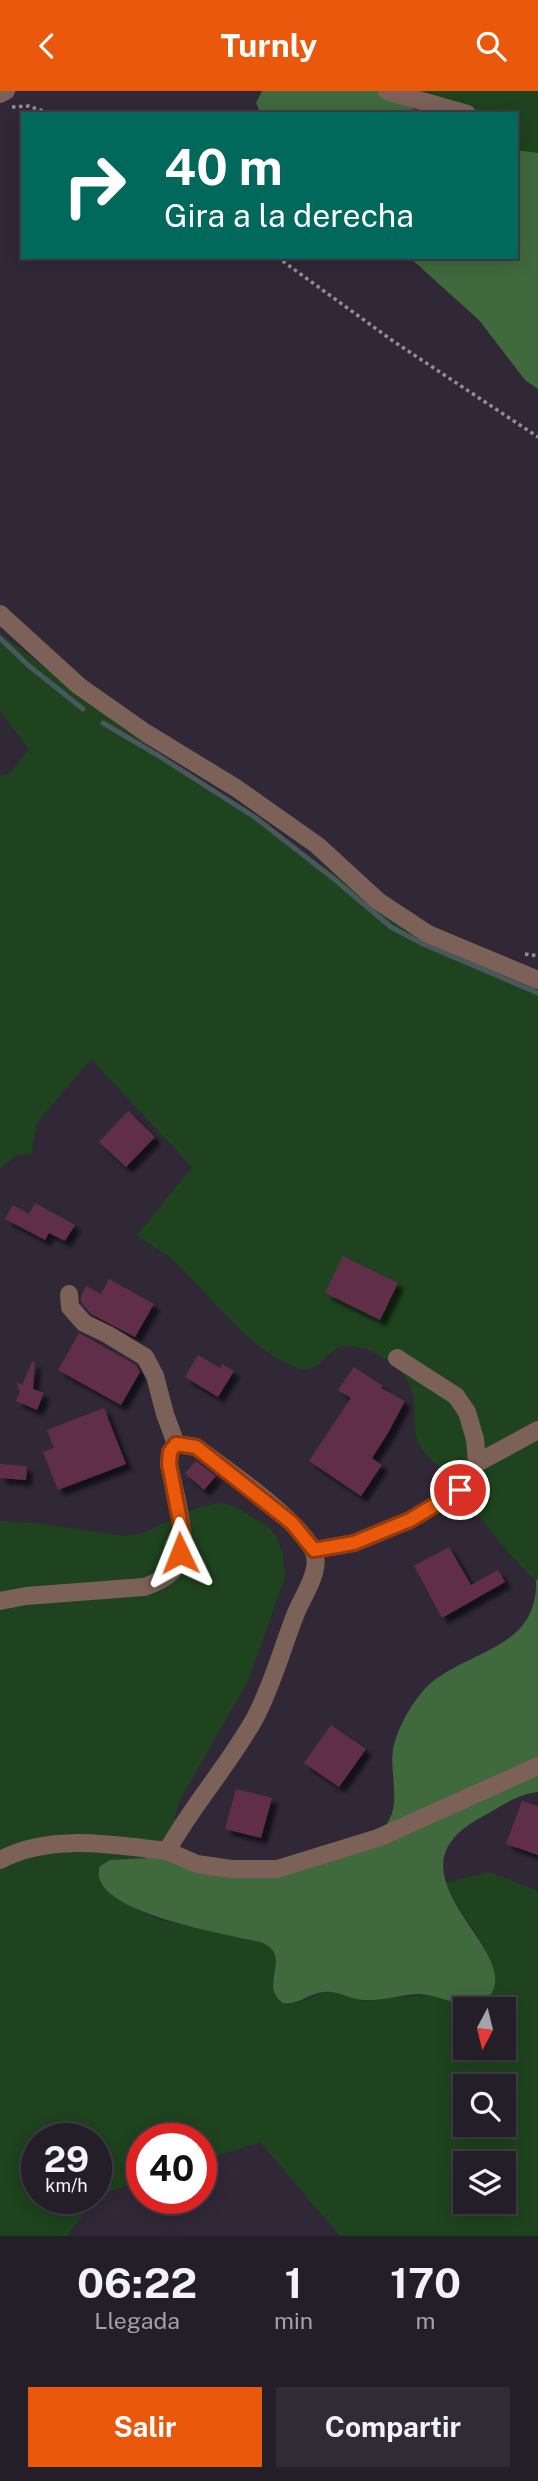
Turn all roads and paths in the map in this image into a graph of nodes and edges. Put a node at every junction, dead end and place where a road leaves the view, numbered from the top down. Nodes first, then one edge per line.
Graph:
1 (387, 91) edge
2 (3, 97) edge
3 (46, 112) edge
4 (460, 112) edge
5 (281, 259) edge
6 (538, 437) edge
7 (0, 614) edge
8 (538, 980) edge
9 (69, 1294) dead end
10 (397, 1358) dead end
11 (538, 1430) edge
12 (176, 1444) junction
13 (477, 1463) junction
14 (314, 1550) junction
15 (0, 1601) edge
16 (538, 1766) edge
17 (167, 1851) junction
18 (0, 1860) edge

1 - 4 street
2 - 3 path
5 - 6 path
7 - 8 street
9 - 12 street
10 - 13 street
11 - 13 street
12 - 14 street
12 - 15 street
13 - 14 street
14 - 17 street
16 - 17 street
17 - 18 street

